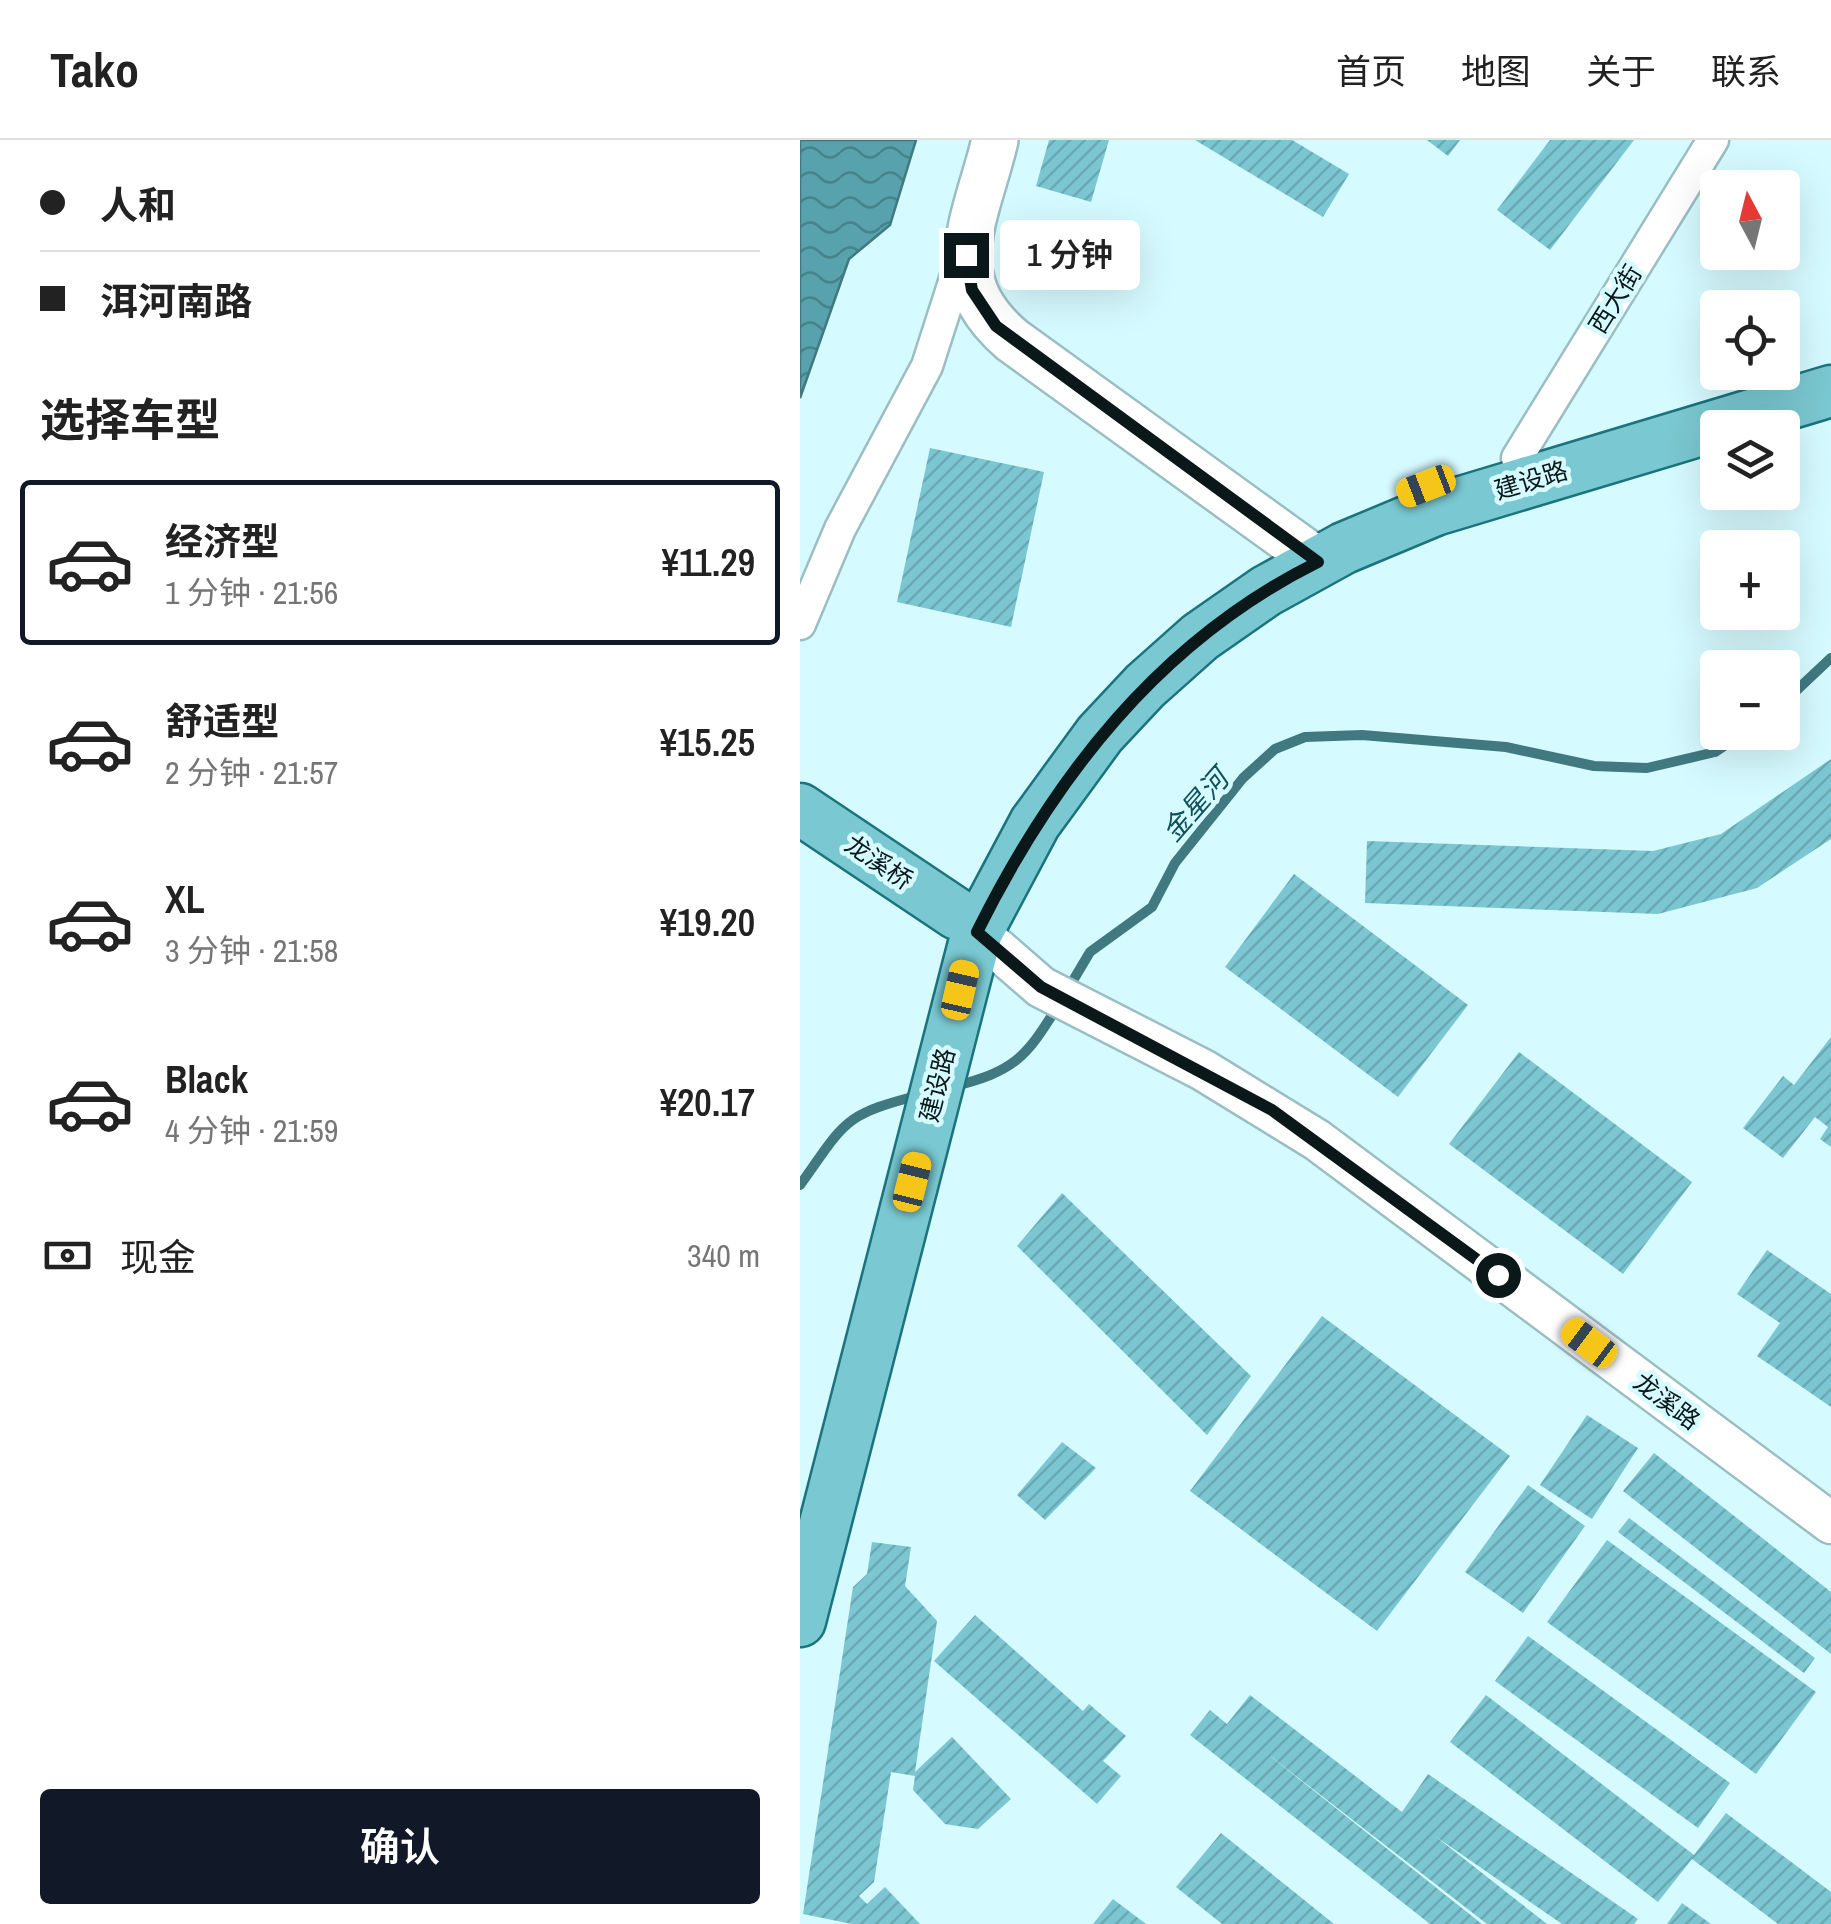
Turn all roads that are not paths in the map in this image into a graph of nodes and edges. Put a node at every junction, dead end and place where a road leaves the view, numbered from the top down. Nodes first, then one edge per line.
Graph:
1 (995, 140) edge
2 (1713, 140) edge
3 (968, 242) junction
4 (1831, 364) edge
5 (1831, 390) edge
6 (1518, 458) junction
7 (1306, 553) junction
8 (800, 624) edge
9 (800, 810) edge
10 (967, 923) junction
11 (906, 1148) junction
12 (800, 1514) edge
13 (1831, 1523) edge
14 (800, 1621) edge

1 - 3 main road
2 - 6 street, 西大街
3 - 7 main road
3 - 8 street
4 - 6 main road, 建设路
5 - 7 main road, 建设路
6 - 7 main road, 建设路
7 - 10 main road, 建设路
9 - 10 main road, 龙溪桥
10 - 11 main road, 建设路
10 - 13 street, 龙溪路
11 - 12 main road, 建设路
11 - 14 main road, 建设路

